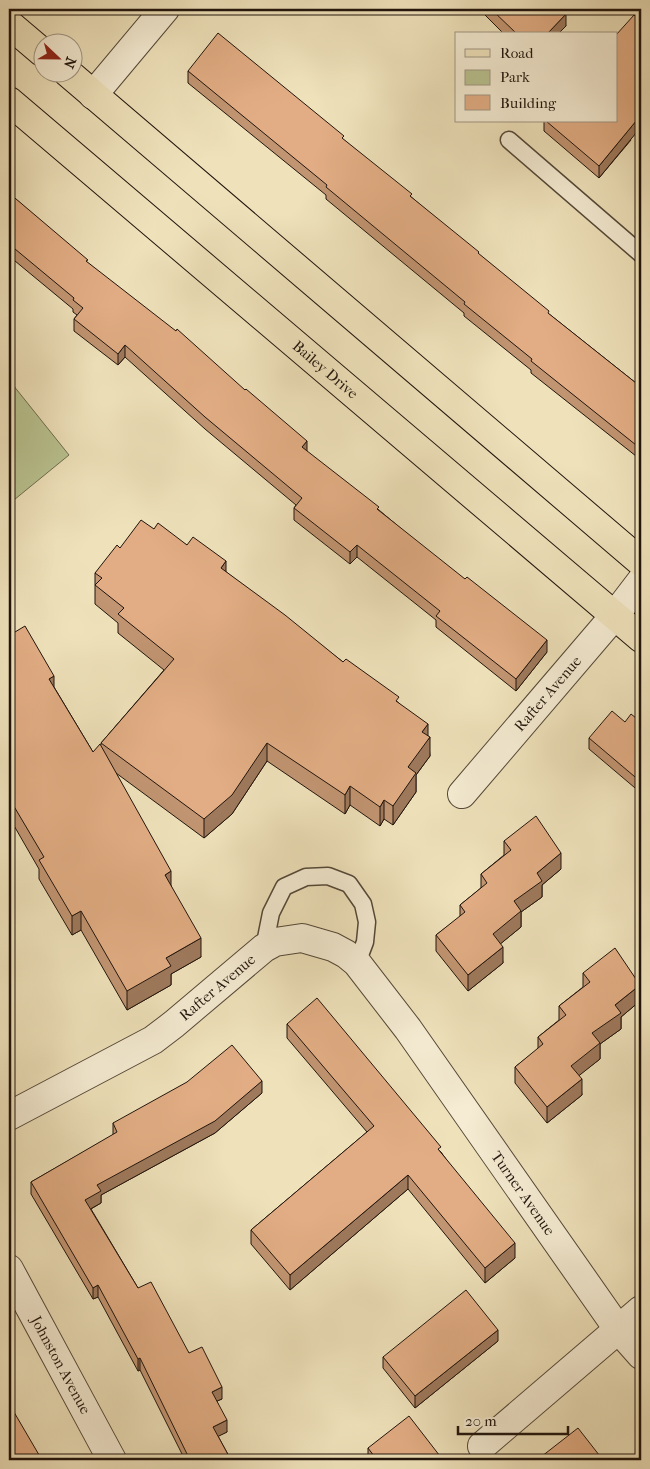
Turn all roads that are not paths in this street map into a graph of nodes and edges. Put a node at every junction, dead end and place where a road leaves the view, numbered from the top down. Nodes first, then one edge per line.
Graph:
1 (165, 9) edge
2 (9, 24) edge
3 (32, 44) edge
4 (78, 82) edge
5 (93, 95) junction
6 (9, 101) edge
7 (509, 140) dead end
8 (641, 254) edge
9 (641, 562) edge
10 (637, 586) edge
11 (615, 615) junction
12 (641, 638) edge
13 (462, 794) dead end
14 (264, 948) junction
15 (357, 963) junction
16 (408, 1029) joint
17 (9, 1116) edge
18 (9, 1269) edge
19 (641, 1310) edge
20 (618, 1329) junction
21 (641, 1355) edge
22 (482, 1446) dead end
23 (112, 1460) edge

1 - 5 street
2 - 3 main road
4 - 5 main road
5 - 9 main road
6 - 11 main road, Bailey Drive
7 - 8 lane
10 - 11 street, Rafter Avenue
11 - 12 main road, Bailey Drive
11 - 13 street, Rafter Avenue
14 - 15 street, Rafter Avenue
14 - 15 lane
14 - 17 street, Rafter Avenue
15 - 16 street, Rafter Avenue
16 - 20 street, Turner Avenue
18 - 23 street, Johnston Avenue
19 - 20 street
20 - 21 street, Turner Avenue
20 - 22 street

